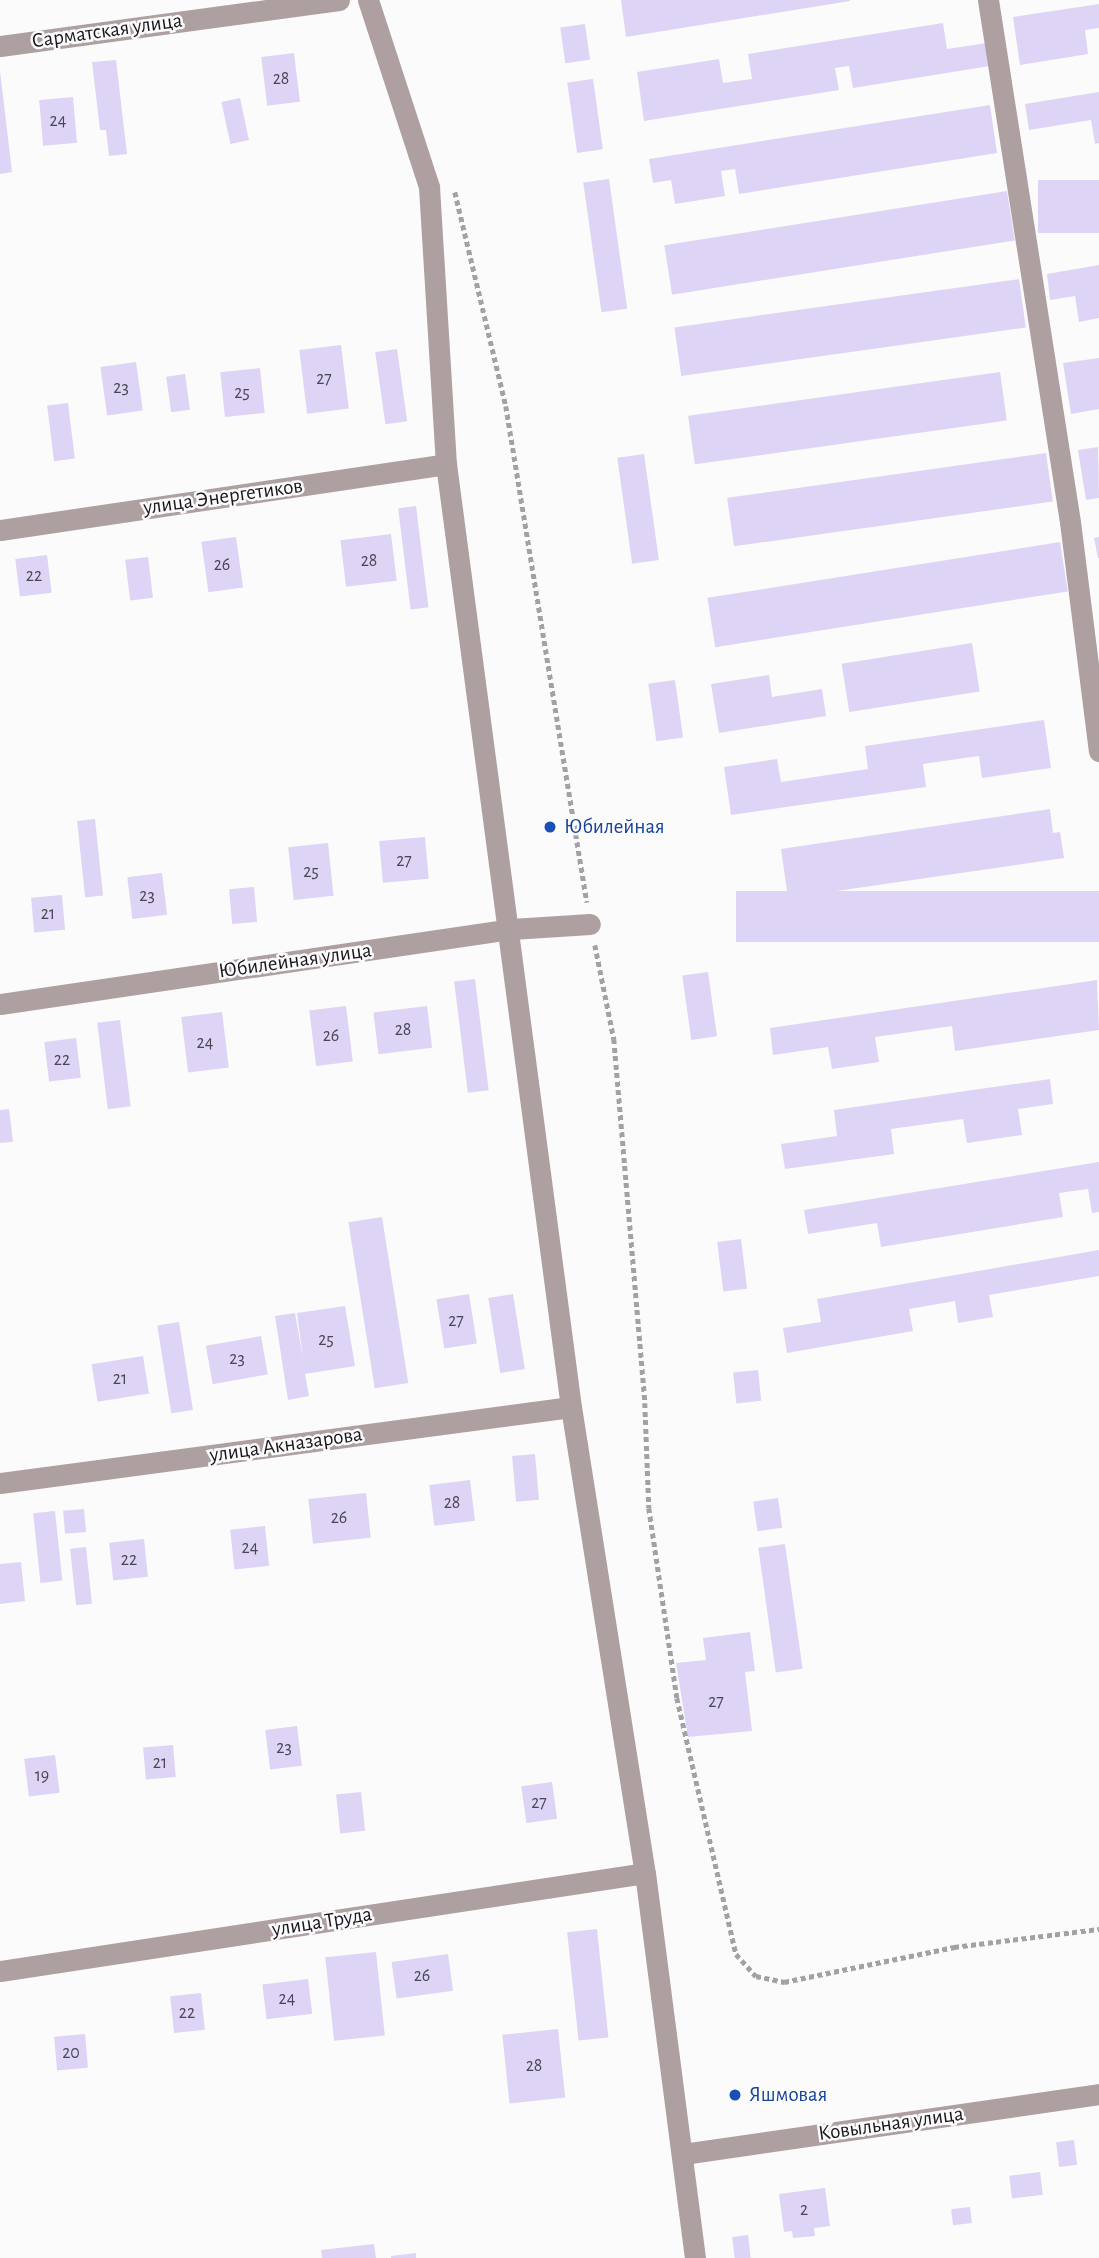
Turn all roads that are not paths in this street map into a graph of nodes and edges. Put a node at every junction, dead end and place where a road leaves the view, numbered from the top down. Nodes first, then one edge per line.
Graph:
1 (339, 0) edge
2 (368, 0) edge
3 (988, 0) edge
4 (0, 46) edge
5 (446, 464) junction
6 (0, 530) edge
7 (1099, 751) edge
8 (590, 924) road end
9 (511, 929) junction
10 (0, 1004) edge
11 (571, 1407) junction
12 (0, 1483) edge
13 (645, 1873) junction
14 (0, 1970) edge
15 (1099, 2094) edge
16 (683, 2154) junction
17 (695, 2258) edge

1 - 4 street, Сарматская улица
2 - 5 street
3 - 7 street
5 - 6 street, улица Энергетиков
5 - 9 street
8 - 9 street, Юбилейная улица
9 - 10 street, Юбилейная улица
9 - 11 street
11 - 12 street, улица Акназарова
11 - 13 street
13 - 14 street, улица Труда
13 - 16 street
15 - 16 street, Ковыльная улица
16 - 17 street

